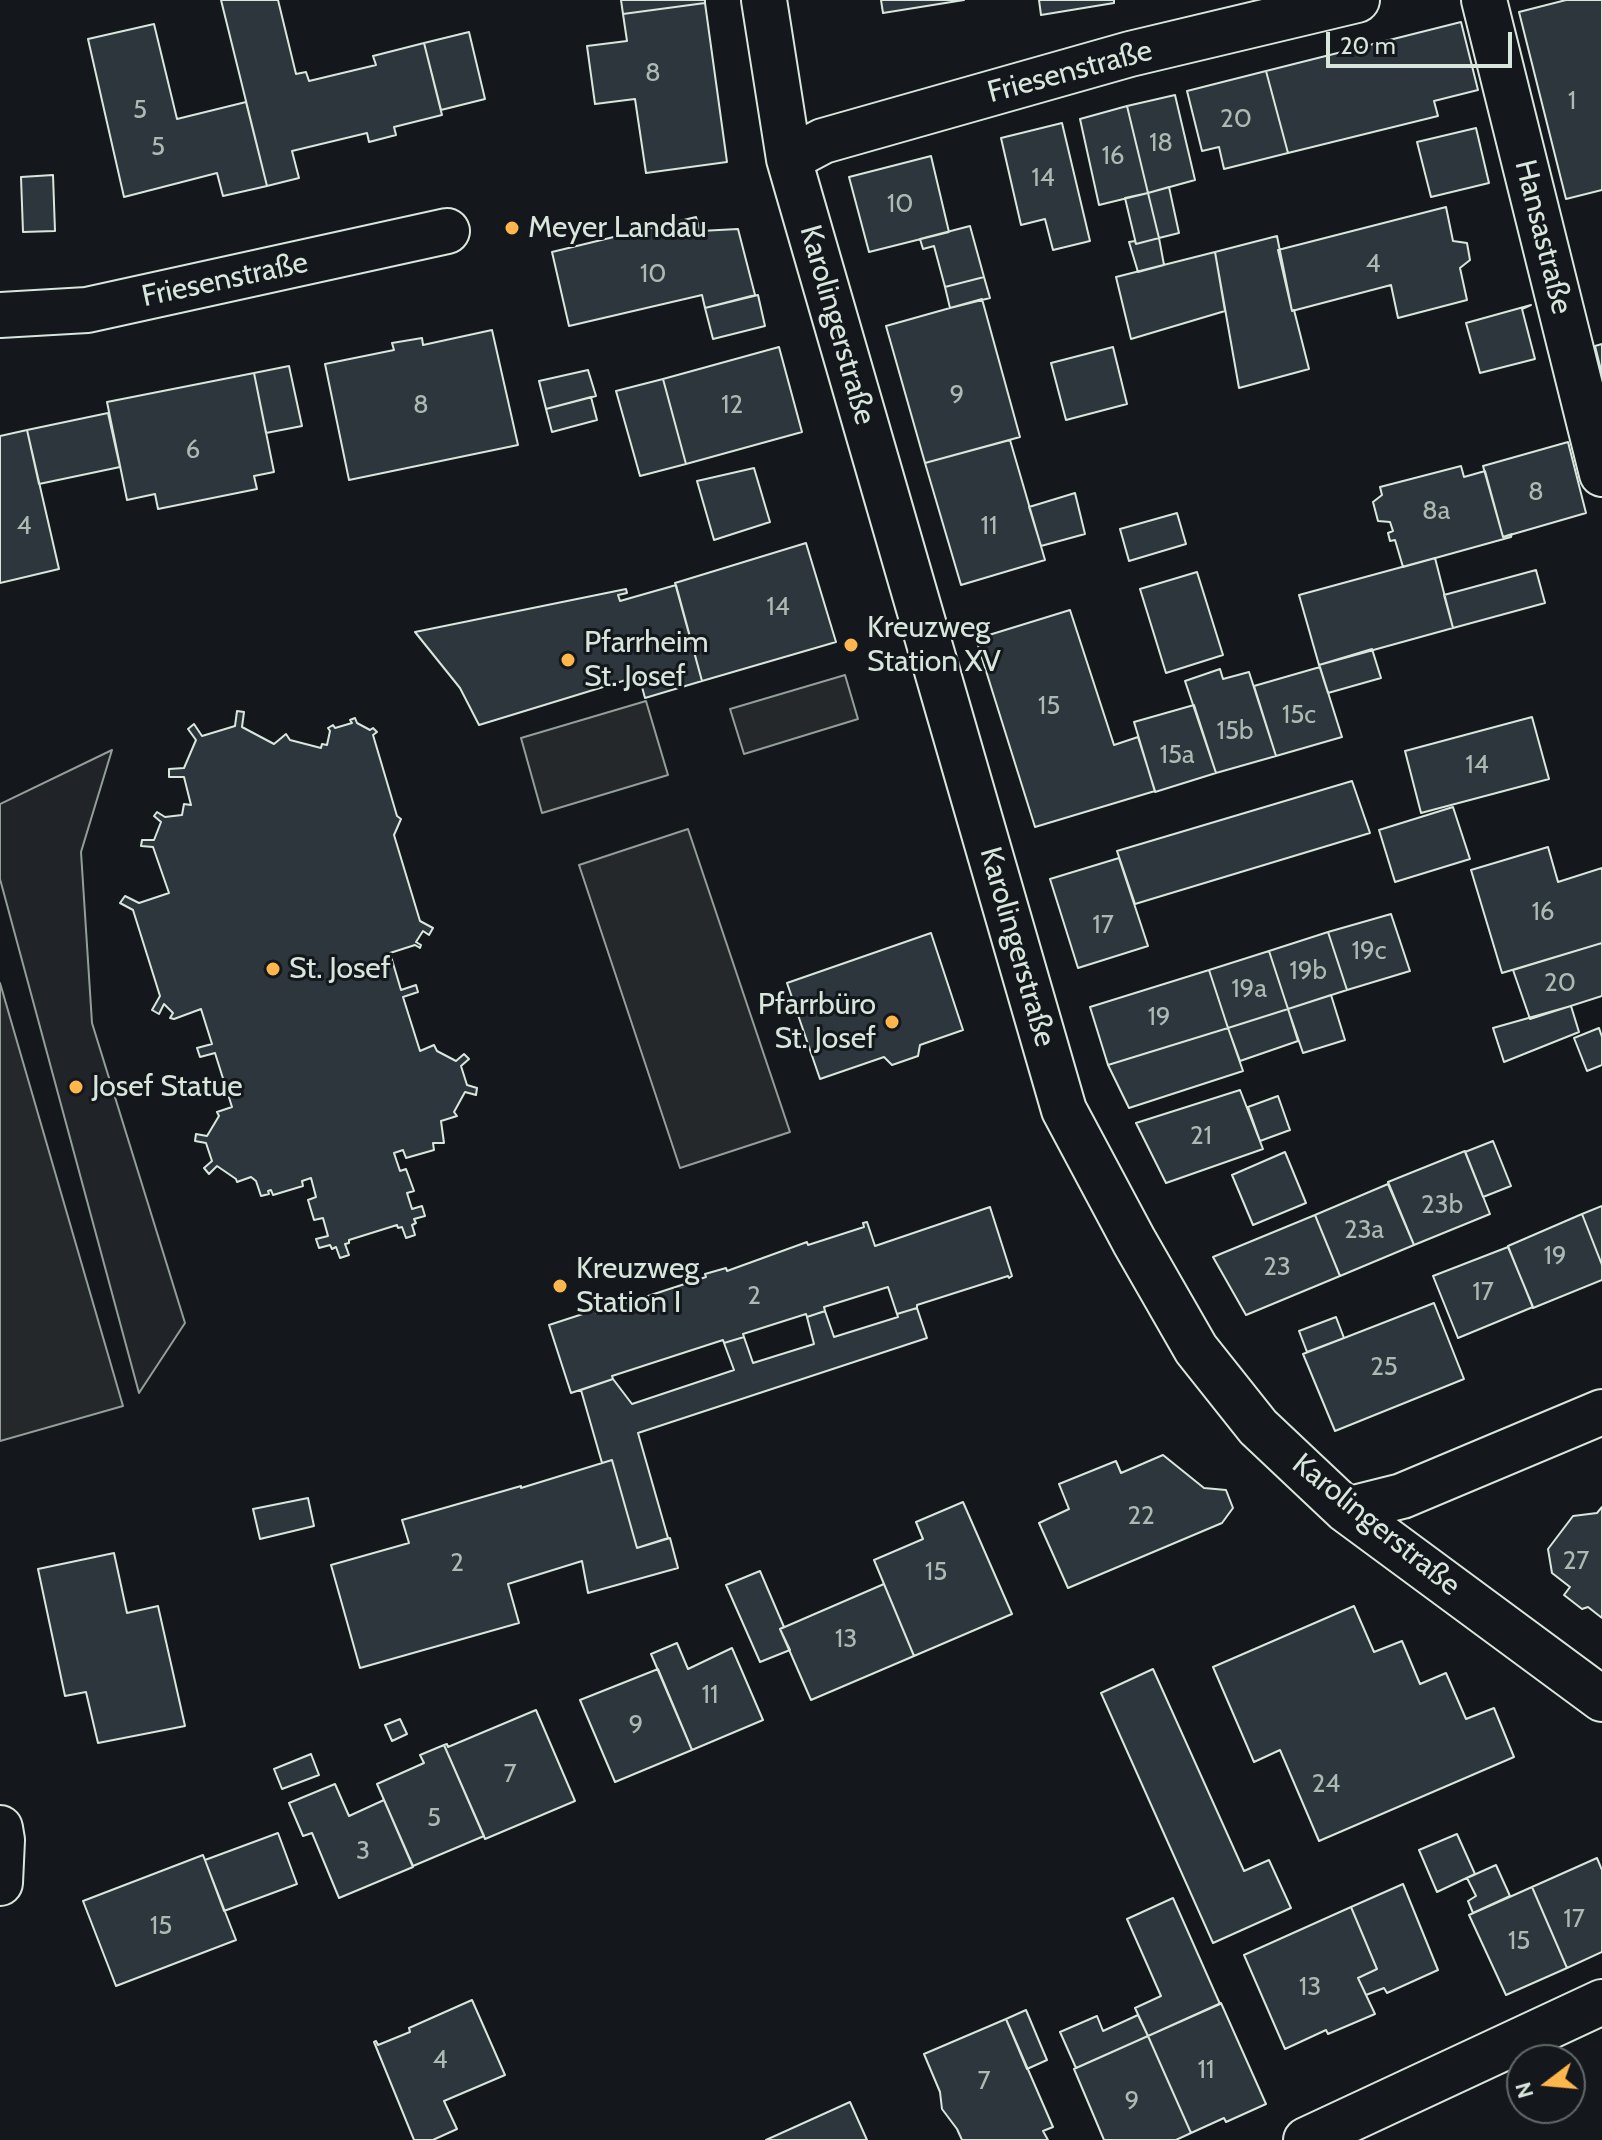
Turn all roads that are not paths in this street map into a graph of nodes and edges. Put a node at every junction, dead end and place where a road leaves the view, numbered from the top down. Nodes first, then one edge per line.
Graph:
1 (764, 0) edge
2 (1357, 0) edge
3 (1484, 0) edge
4 (789, 159) junction
5 (447, 231) dead end
6 (0, 315) edge
7 (1602, 474) edge
8 (1602, 1412) edge
9 (1346, 1510) junction
10 (1602, 1699) edge
11 (0, 1828) edge
12 (0, 1883) edge
13 (1602, 2002) edge
14 (1306, 2140) edge

1 - 4 street, Karolingerstraße
2 - 4 street, Friesenstraße
3 - 7 street, Hansastraße
4 - 9 street, Karolingerstraße
5 - 6 street, Friesenstraße
8 - 9 street
9 - 10 street, Karolingerstraße
11 - 12 street
13 - 14 street

